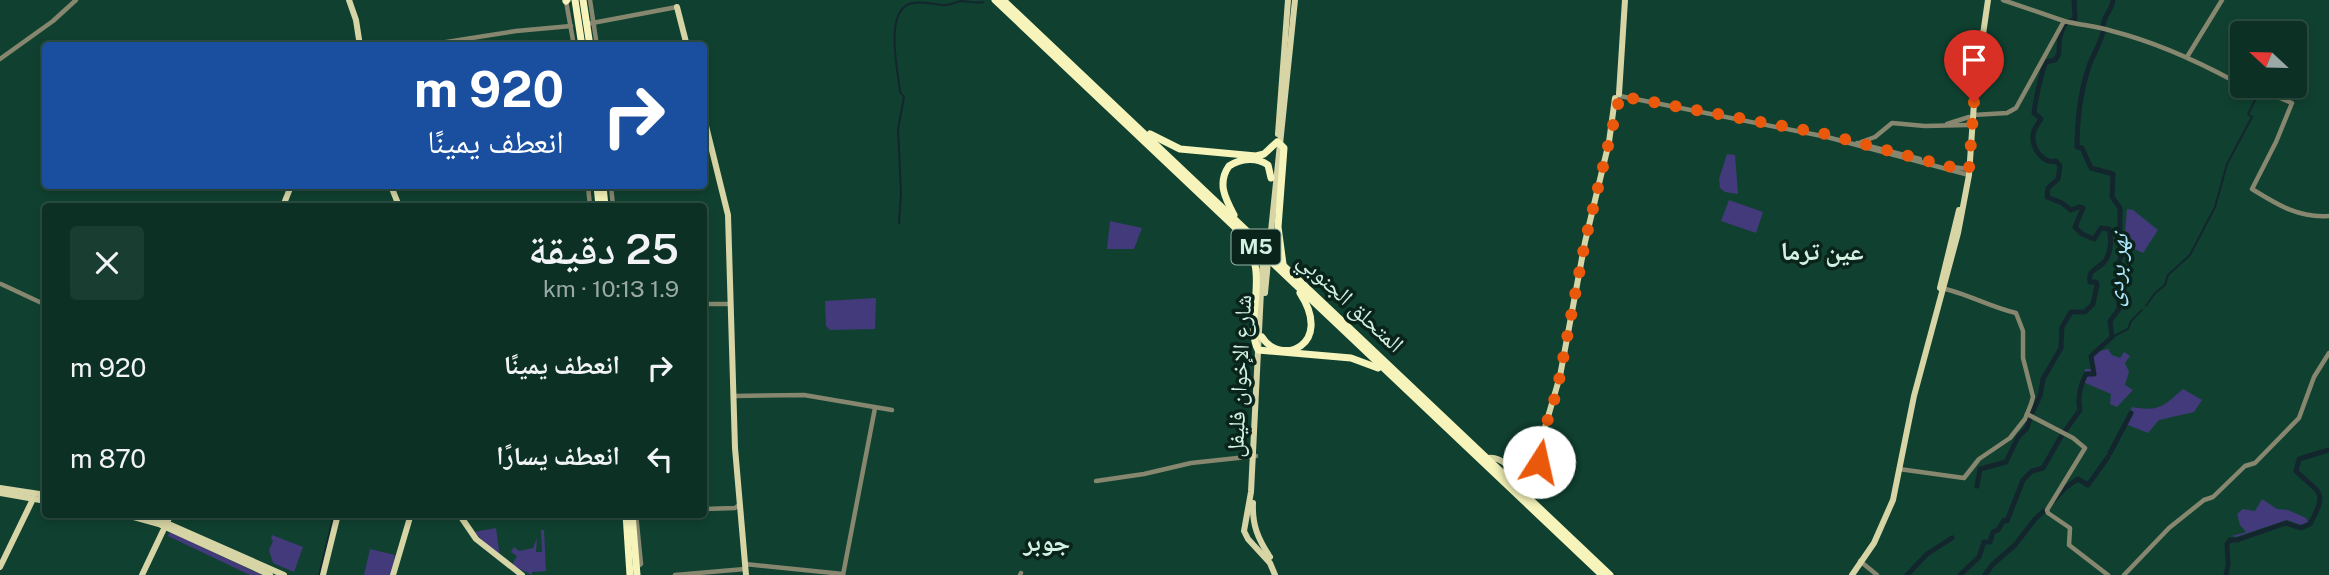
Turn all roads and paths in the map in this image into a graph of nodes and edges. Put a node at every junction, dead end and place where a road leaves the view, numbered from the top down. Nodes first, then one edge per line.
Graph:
1 (76, 0) edge
2 (349, 0) edge
3 (569, 0) edge
4 (995, 0) edge
5 (1003, 0) edge
6 (1288, 0) edge
7 (1294, 0) edge
8 (1624, 0) edge
9 (1986, 0) edge
10 (2003, 0) edge
11 (2222, 0) edge
12 (587, 1) edge
13 (677, 7) joint
14 (2070, 22) junction
15 (591, 23) junction
16 (571, 26) junction
17 (572, 36) junction
18 (359, 42) edge
19 (446, 42) edge
20 (573, 42) edge
21 (577, 42) edge
22 (580, 42) edge
23 (590, 42) edge
24 (596, 42) edge
25 (686, 42) edge
26 (2188, 57) junction
27 (0, 59) edge
28 (2230, 79) edge
29 (1618, 96) junction
30 (2280, 98) edge
31 (1970, 119) junction
32 (1141, 129) junction
33 (707, 130) edge
34 (1278, 142) junction
35 (1860, 145) junction
36 (1967, 172) junction
37 (1271, 178) junction
38 (2329, 216) edge
39 (1234, 222) junction
40 (1269, 231) junction
41 (1283, 265) junction
42 (1264, 271) junction
43 (1292, 281) junction
44 (0, 284) edge
45 (1942, 288) junction
46 (42, 301) edge
47 (707, 304) edge
48 (731, 304) junction
49 (1310, 335) junction
50 (1262, 337) junction
51 (1260, 351) junction
52 (2329, 353) edge
53 (1320, 355) junction
54 (1385, 371) junction
55 (732, 396) junction
56 (875, 408) junction
57 (892, 410) dead end
58 (2027, 414) junction
59 (1254, 456) junction
60 (1488, 458) junction
61 (1899, 469) junction
62 (1096, 481) dead end
63 (0, 490) edge
64 (1519, 491) junction
65 (42, 495) edge
66 (33, 499) junction
67 (42, 500) edge
68 (1529, 501) junction
69 (739, 505) junction
70 (707, 509) edge
71 (1251, 509) junction
72 (140, 518) edge
73 (151, 518) edge
74 (171, 518) edge
75 (337, 518) edge
76 (410, 518) edge
77 (462, 518) edge
78 (629, 518) edge
79 (149, 520) junction
80 (168, 525) junction
81 (1244, 529) junction
82 (1255, 530) junction
83 (1246, 537) junction
84 (158, 543) junction
85 (1860, 562) junction
86 (0, 567) edge
87 (745, 569) edge
88 (633, 572) edge
89 (843, 574) edge
90 (144, 575) edge
91 (270, 575) edge
92 (284, 575) edge
93 (323, 575) edge
94 (393, 575) edge
95 (522, 575) edge
96 (675, 575) edge
97 (1277, 575) edge
98 (1602, 575) edge
99 (1610, 575) edge
100 (1851, 575) edge
101 (1877, 575) edge
102 (2108, 575) edge
103 (2124, 575) edge

1 - 27 street
2 - 18 main road
3 - 16 street
3 - 22 highway
4 - 39 highway, المتحلق الجنوبي / M5
5 - 32 highway, المتحلق الجنوبي / M5
6 - 34 main road, شارع الإخوان فليفل
7 - 34 main road, شارع الإخوان فليفل
8 - 29 main road
9 - 31 main road
10 - 14 street
11 - 26 street
12 - 15 highway
13 - 15 street
13 - 25 main road
14 - 26 street
14 - 31 street
15 - 23 highway
15 - 24 street
16 - 17 street
16 - 19 street
17 - 20 street
17 - 21 highway
26 - 28 street
29 - 35 street
29 - 60 main road
30 - 38 street
31 - 35 street
31 - 36 main road
32 - 34 highway
32 - 39 highway, المتحلق الجنوبي / M5
33 - 48 main road
34 - 37 main road, شارع الإخوان فليفل
34 - 40 main road, شارع الإخوان فليفل
34 - 41 highway
35 - 36 street
36 - 45 main road
37 - 39 highway
37 - 40 main road, شارع الإخوان فليفل
39 - 41 highway, المتحلق الجنوبي / M5
39 - 43 highway, المتحلق الجنوبي / M5
39 - 51 highway
40 - 42 main road, شارع الإخوان فليفل, bridge
41 - 60 highway, المتحلق الجنوبي / M5
42 - 50 main road, شارع الإخوان فليفل
42 - 51 main road, شارع الإخوان فليفل
43 - 49 highway
43 - 54 highway, المتحلق الجنوبي / M5
44 - 46 street
45 - 58 street
45 - 61 main road
45 - 85 main road
47 - 48 street
48 - 55 main road
49 - 50 highway
49 - 53 highway
50 - 51 main road, شارع الإخوان فليفل
51 - 53 highway
51 - 59 main road, شارع الإخوان فليفل
52 - 103 street
53 - 54 highway
54 - 64 highway, المتحلق الجنوبي / M5
55 - 56 street
55 - 69 main road
56 - 57 street
56 - 89 street
58 - 61 street
58 - 102 street
59 - 62 street
59 - 71 main road, شارع الإخوان فليفل
60 - 64 highway, المتحلق الجنوبي / M5
61 - 85 main road
63 - 65 main road
63 - 66 main road
64 - 68 highway, المتحلق الجنوبي / M5
66 - 67 main road
66 - 86 main road
68 - 98 highway, المتحلق الجنوبي / M5
68 - 99 highway, المتحلق الجنوبي / M5
69 - 70 street
69 - 87 main road
71 - 81 main road, شارع الإخوان فليفل
71 - 82 main road, شارع الإخوان فليفل
72 - 79 main road
73 - 80 main road
74 - 80 main road
75 - 93 main road
76 - 94 main road
77 - 95 main road
78 - 88 highway
79 - 80 main road
79 - 84 main road
80 - 84 main road
80 - 90 main road
80 - 91 main road
80 - 92 main road
81 - 82 main road
81 - 83 main road, شارع الإخوان فليفل
82 - 83 main road
82 - 97 main road, شارع الإخوان فليفل
83 - 97 main road, شارع الإخوان فليفل
84 - 90 main road
85 - 100 main road
85 - 101 street
87 - 89 street
87 - 96 street

